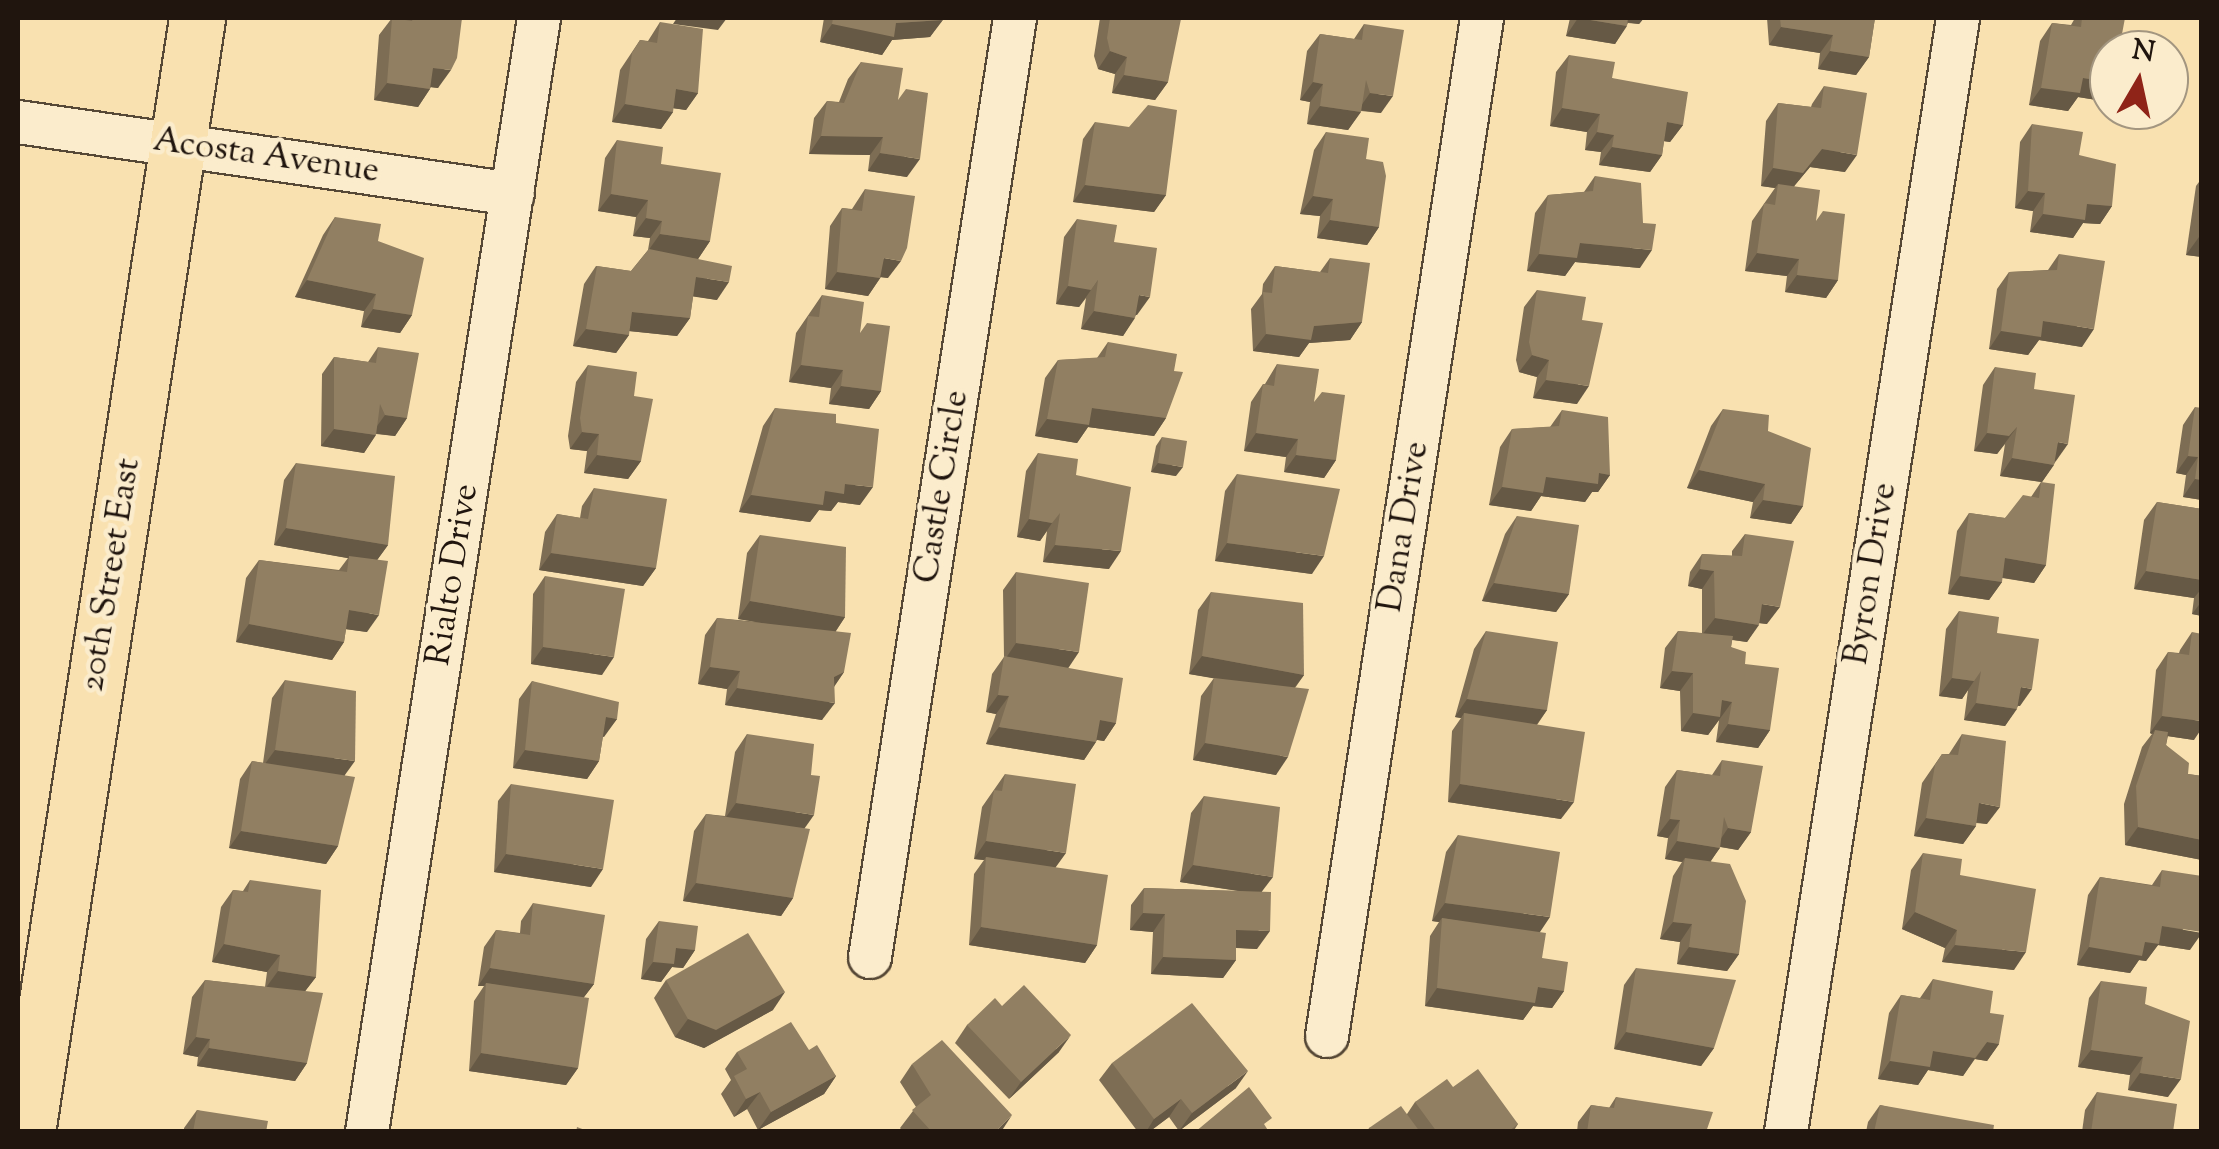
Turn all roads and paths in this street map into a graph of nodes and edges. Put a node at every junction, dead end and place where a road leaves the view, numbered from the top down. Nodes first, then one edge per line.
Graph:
1 (197, 18) edge
2 (540, 18) edge
3 (1015, 18) edge
4 (1482, 18) edge
5 (1958, 18) edge
6 (18, 122) edge
7 (178, 143) junction
8 (514, 194) junction
9 (870, 957) dead end
10 (1327, 1036) dead end
11 (27, 1132) edge
12 (367, 1132) edge
13 (1786, 1132) edge

1 - 7 main road, 20th Street East
2 - 8 street, Rialto Drive
3 - 9 street, Castle Circle
4 - 10 street, Dana Drive
5 - 13 street, Byron Drive
6 - 7 street, Acosta Avenue
7 - 8 street, Acosta Avenue
7 - 11 main road, 20th Street East
8 - 12 street, Rialto Drive

